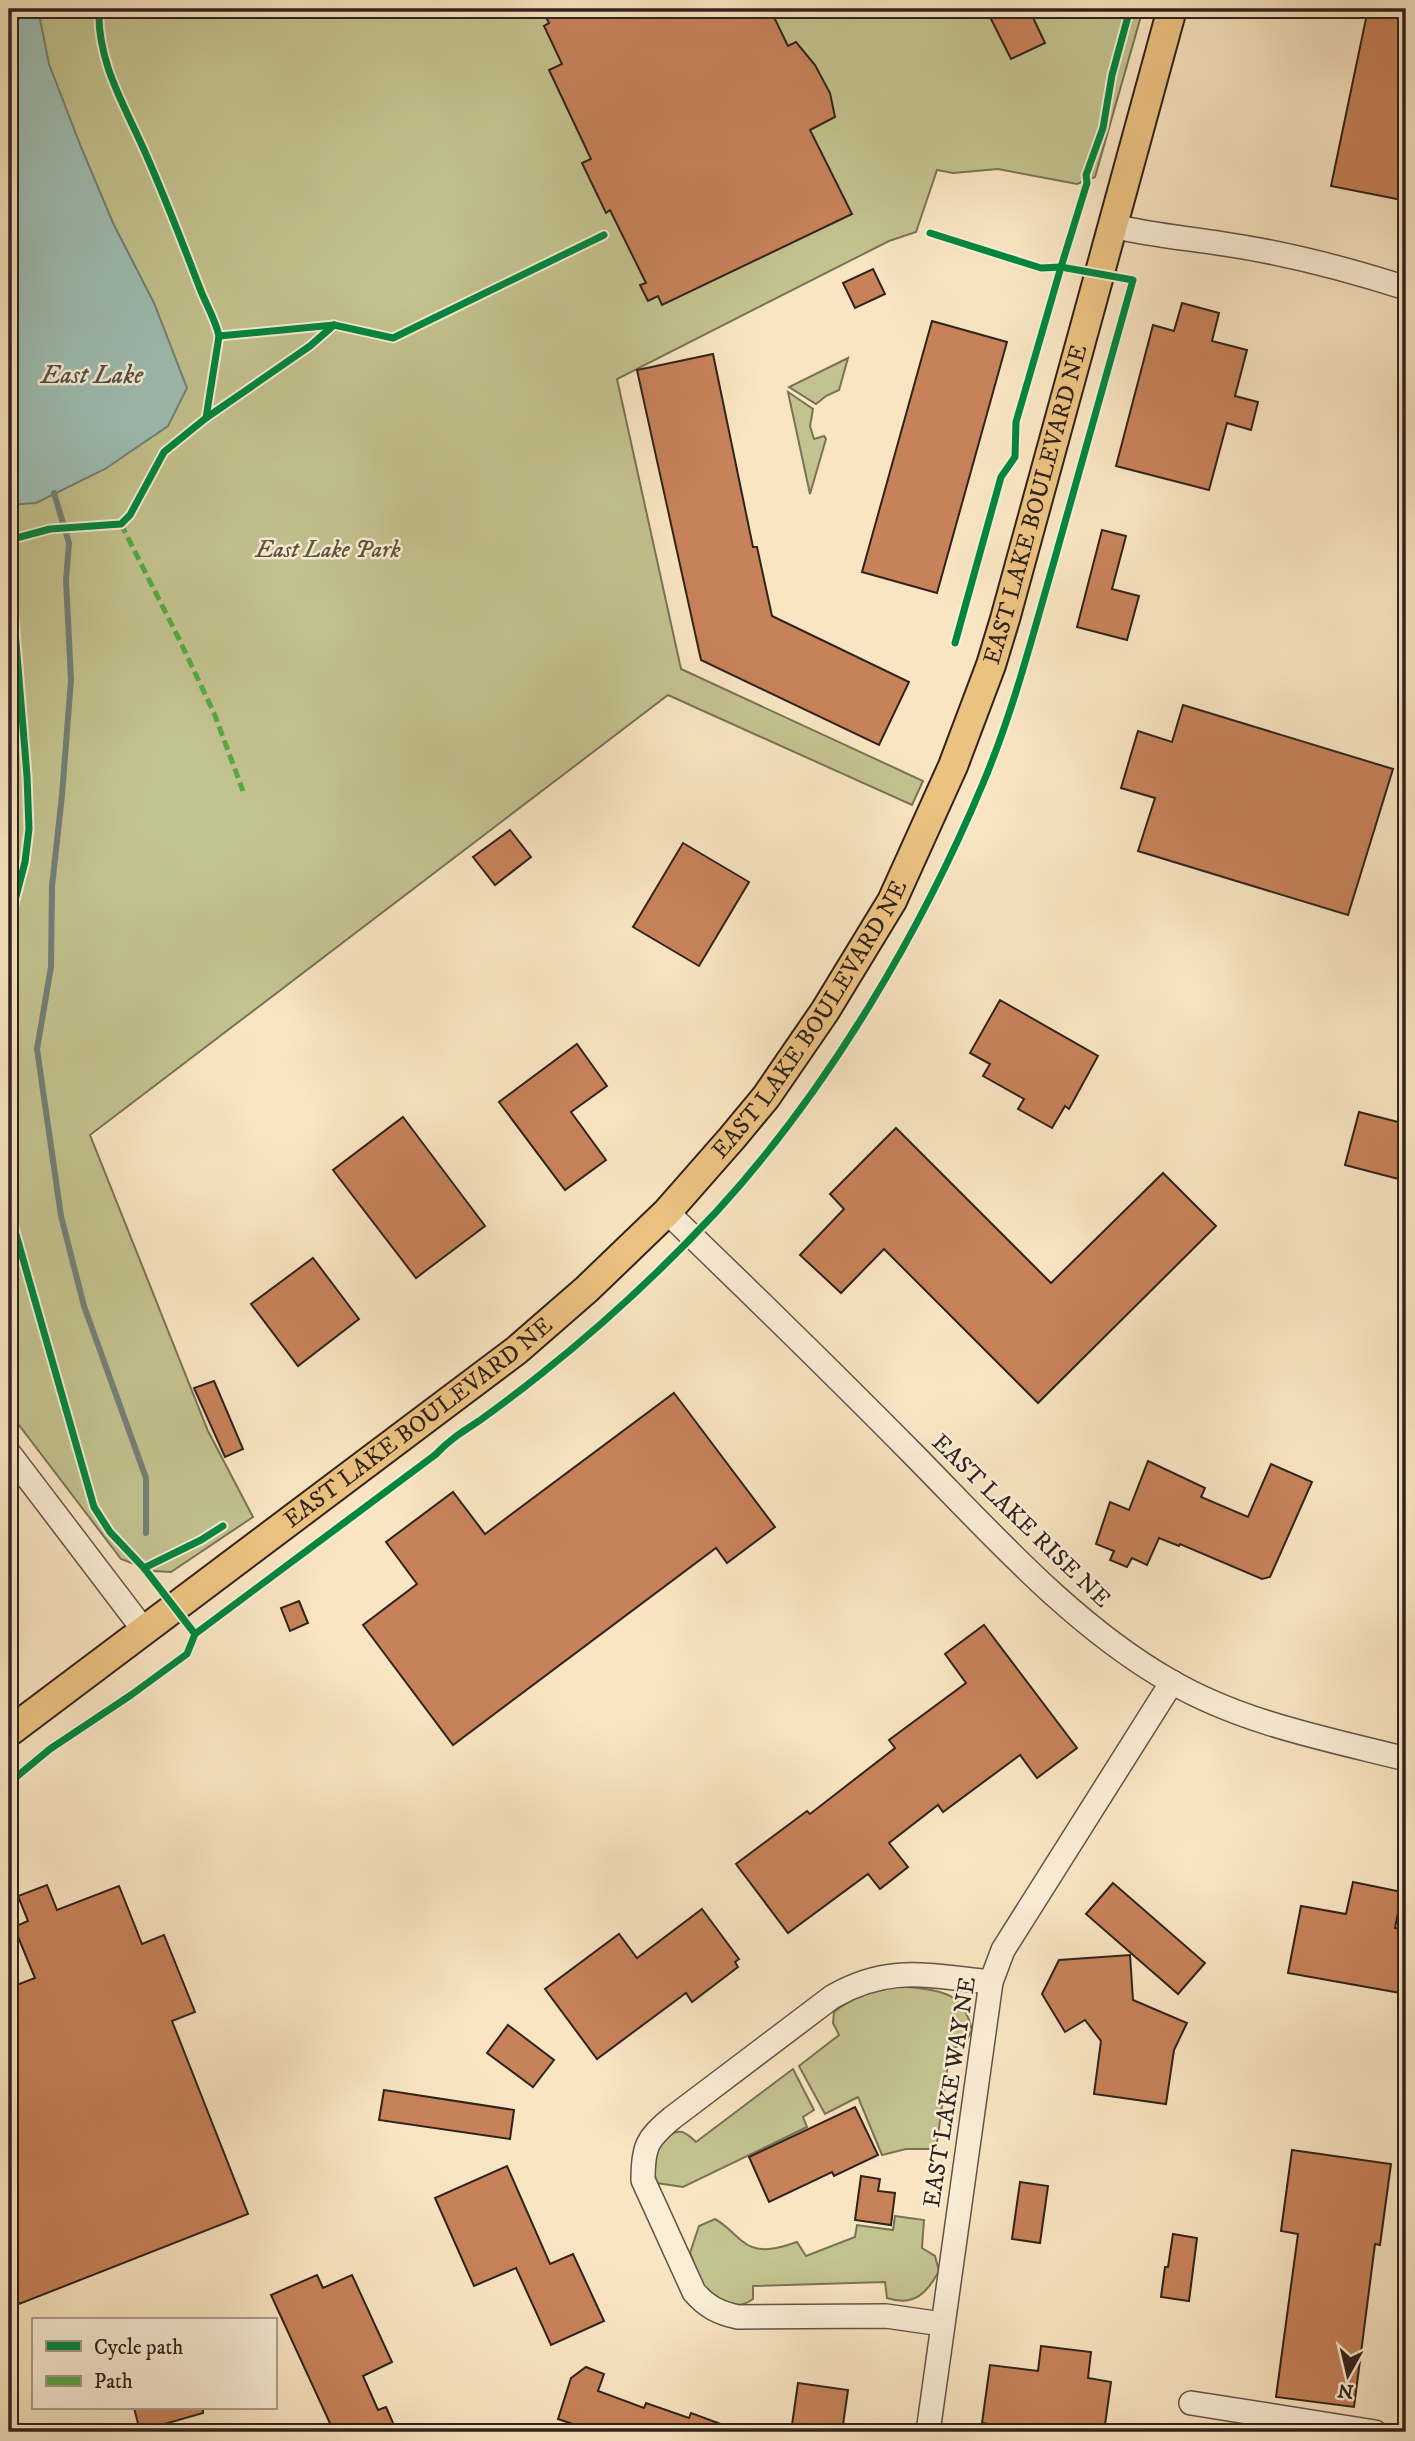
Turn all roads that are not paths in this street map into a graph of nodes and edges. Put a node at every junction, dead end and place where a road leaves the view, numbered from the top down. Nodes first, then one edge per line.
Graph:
1 (1172, 9) edge
2 (1113, 226) junction
3 (1406, 288) edge
4 (667, 1212) junction
5 (9, 1453) edge
6 (143, 1629) junction
7 (1172, 1682) junction
8 (9, 1732) edge
9 (1406, 1759) edge
10 (991, 1982) junction
11 (942, 2324) junction
12 (1191, 2403) dead end
13 (928, 2432) edge
14 (1376, 2432) edge

1 - 2 main road, EAST LAKE BOULEVARD NE
2 - 3 street
2 - 4 main road, EAST LAKE BOULEVARD NE
4 - 6 main road, EAST LAKE BOULEVARD NE
4 - 7 street, EAST LAKE RISE NE
5 - 6 street
6 - 8 main road, EAST LAKE BOULEVARD NE
7 - 9 street, EAST LAKE RISE NE
7 - 10 street, EAST LAKE WAY NE
10 - 11 street, EAST LAKE WAY NE
10 - 11 street
11 - 13 street, EAST LAKE WAY NE
12 - 14 street

